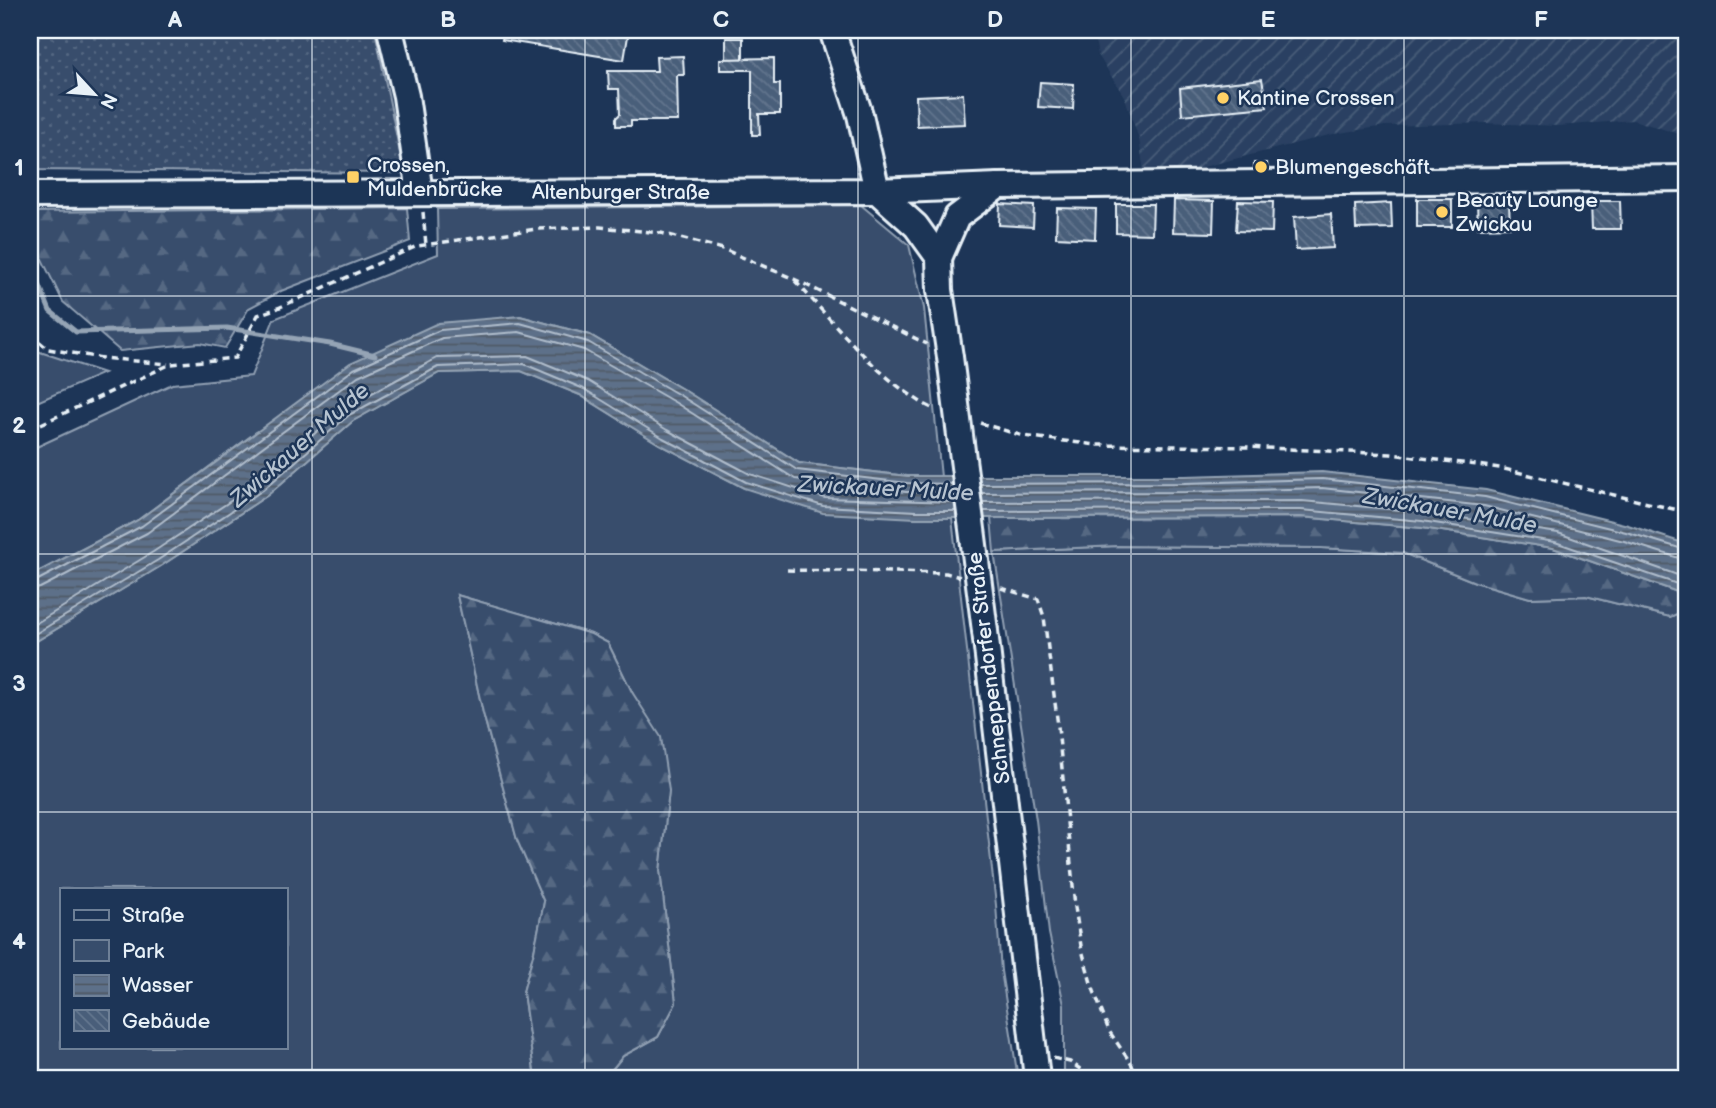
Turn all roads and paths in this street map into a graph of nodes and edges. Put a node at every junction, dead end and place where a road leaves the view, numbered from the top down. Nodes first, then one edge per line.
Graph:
1 (390, 30) edge
2 (832, 30) edge
3 (1686, 178) edge
4 (998, 187) junction
5 (877, 191) junction
6 (420, 193) junction
7 (30, 195) edge
8 (426, 245) junction
9 (939, 258) junction
10 (794, 279) junction
11 (30, 334) edge
12 (950, 357) junction
13 (171, 364) junction
14 (925, 406) dead end
15 (30, 429) edge
16 (1023, 436) dead end
17 (1686, 512) edge
18 (1034, 1054) junction
19 (1037, 1078) edge
20 (1093, 1078) edge

1 - 6 street
2 - 5 street
3 - 4 street, Altenburger Straße
4 - 5 street, Altenburger Straße
4 - 9 street, Schneppendorfer Straße
5 - 6 street, Altenburger Straße
5 - 9 street
6 - 7 street, Altenburger Straße
6 - 8 path
8 - 10 path
8 - 13 path
9 - 12 street, Schneppendorfer Straße
10 - 12 path
10 - 14 path
11 - 13 path
12 - 18 street, Schneppendorfer Straße, bridge
13 - 15 path
16 - 17 path
18 - 19 street, Schneppendorfer Straße
18 - 20 path

